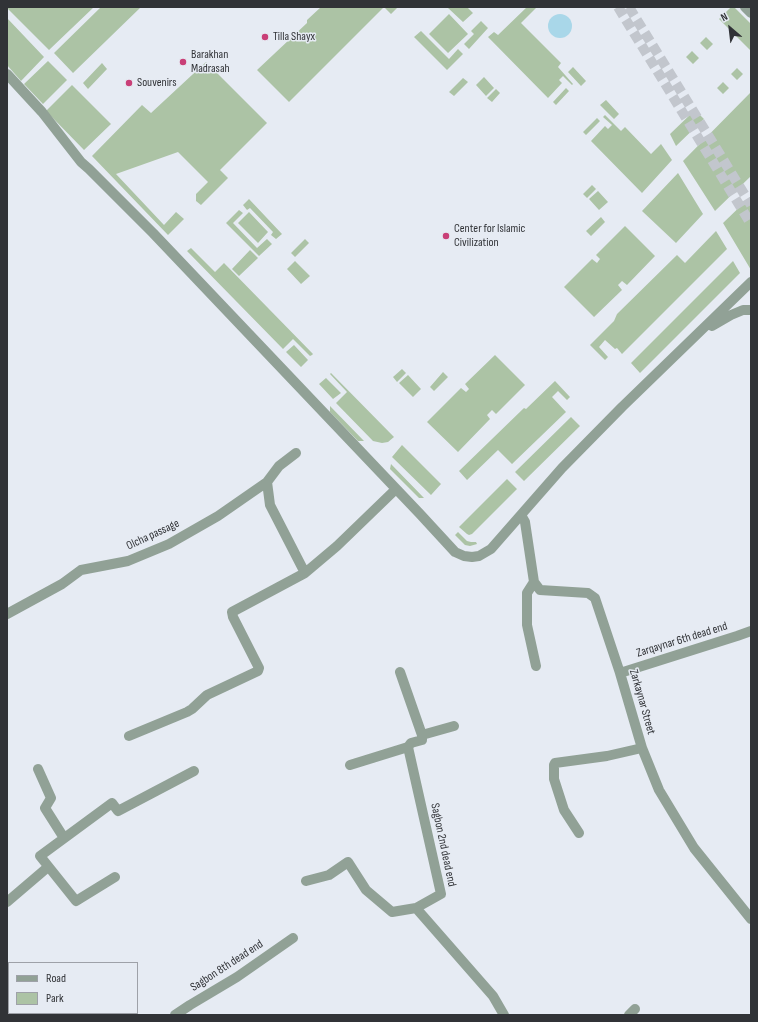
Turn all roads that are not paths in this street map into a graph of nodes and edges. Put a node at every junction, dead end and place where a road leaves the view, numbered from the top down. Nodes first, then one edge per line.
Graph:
1 (745, 7) edge
2 (751, 13) edge
3 (7, 74) edge
4 (751, 282) edge
5 (751, 310) edge
6 (700, 333) junction
7 (296, 453) dead end
8 (267, 482) junction
9 (396, 489) junction
10 (521, 515) junction
11 (305, 573) junction
12 (534, 582) junction
13 (7, 614) edge
14 (751, 630) edge
15 (536, 666) dead end
16 (400, 672) dead end
17 (620, 673) junction
18 (454, 726) dead end
19 (422, 735) junction
20 (129, 736) dead end
21 (408, 747) junction
22 (642, 748) junction
23 (350, 765) dead end
24 (38, 770) dead end
25 (194, 771) dead end
26 (579, 833) dead end
27 (64, 838) junction
28 (48, 867) junction
29 (115, 877) dead end
30 (306, 881) dead end
31 (7, 902) edge
32 (416, 908) junction
33 (751, 919) edge
34 (293, 938) dead end
35 (175, 1015) edge
36 (504, 1015) edge

1 - 2 street
3 - 9 street
4 - 6 street
5 - 6 street
6 - 10 street
7 - 8 street, Olcha passage
8 - 11 street
8 - 13 street, Olcha passage
9 - 10 street
9 - 11 street
10 - 12 street
11 - 20 street
12 - 15 street
12 - 17 street, Zarkaynar Street
14 - 17 street, Zarqaynar 6th dead end
16 - 19 street
17 - 22 street, Zarkaynar Street
18 - 19 street
19 - 21 street
21 - 23 street
21 - 32 street, Sagbon 2nd dead end
22 - 26 street
22 - 33 street, Zarkaynar Street
24 - 27 street
25 - 27 street
27 - 28 street
28 - 29 street
28 - 31 street
30 - 32 street
32 - 36 street
34 - 35 street, Sagbon 8th dead end

